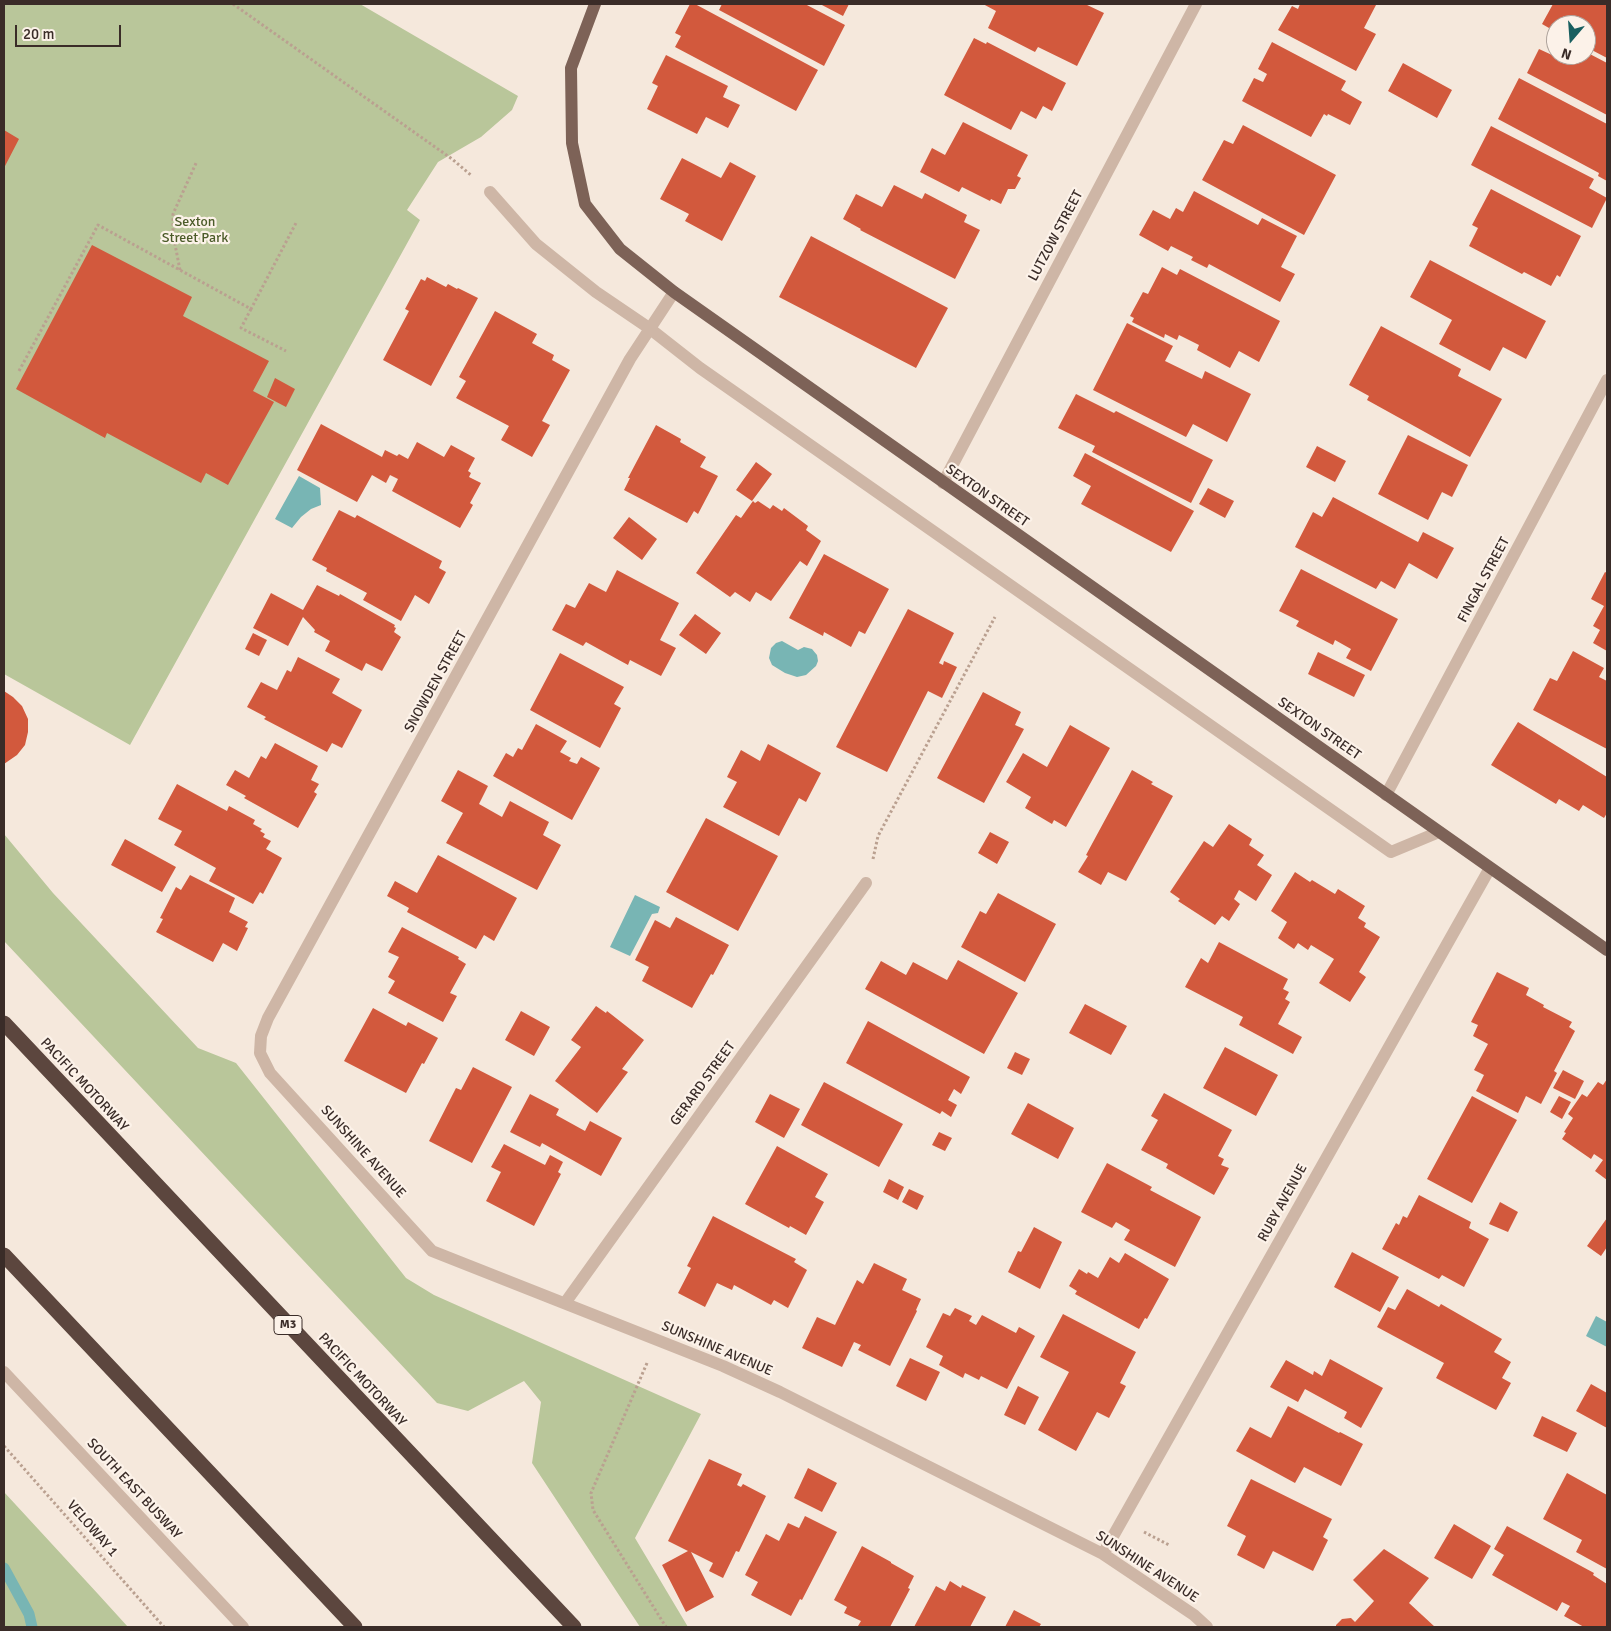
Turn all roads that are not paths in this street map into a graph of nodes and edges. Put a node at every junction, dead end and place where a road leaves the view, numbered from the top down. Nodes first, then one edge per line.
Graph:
1 (595, 4) edge
2 (1196, 4) edge
3 (490, 192) road end
4 (674, 292) junction
5 (649, 328) junction
6 (1607, 380) edge
7 (943, 483) junction
8 (1386, 795) junction
9 (1439, 832) junction
10 (1490, 868) junction
11 (866, 883) dead end
12 (1607, 950) edge
13 (4, 1023) edge
14 (260, 1053) joint
15 (4, 1255) edge
16 (565, 1303) junction
17 (4, 1372) edge
18 (1103, 1554) junction
19 (243, 1627) edge
20 (355, 1627) edge
21 (574, 1627) edge
22 (1207, 1627) edge

1 - 4 main road, SEXTON STREET
2 - 7 street, LUTZOW STREET
3 - 5 street
4 - 5 street, SNOWDEN STREET
4 - 7 main road, SEXTON STREET
5 - 9 street
5 - 14 street, SNOWDEN STREET
6 - 8 street, FINGAL STREET
7 - 8 main road, SEXTON STREET
8 - 9 main road, SEXTON STREET
9 - 10 main road, SEXTON STREET
10 - 12 main road, SEXTON STREET
10 - 18 street, RUBY AVENUE
11 - 16 street, GERARD STREET
13 - 21 highway, PACIFIC MOTORWAY / M3
14 - 16 street, SUNSHINE AVENUE
15 - 20 highway
16 - 18 street, SUNSHINE AVENUE
17 - 19 street, SOUTH EAST BUSWAY
18 - 22 street, SUNSHINE AVENUE

